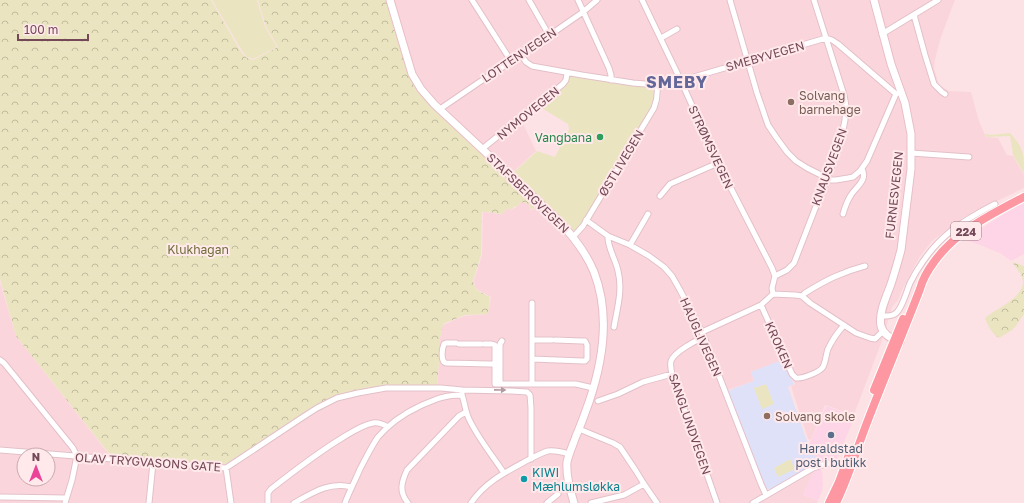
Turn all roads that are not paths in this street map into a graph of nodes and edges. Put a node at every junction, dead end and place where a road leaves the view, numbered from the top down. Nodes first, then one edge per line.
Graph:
1 (390, 0) edge
2 (472, 0) edge
3 (529, 0) edge
4 (578, 0) edge
5 (597, 0) edge
6 (642, 0) edge
7 (730, 0) edge
8 (814, 0) edge
9 (874, 0) edge
10 (938, 0) edge
11 (583, 12) junction
12 (914, 15) junction
13 (677, 29) dead end
14 (882, 34) junction
15 (549, 35) junction
16 (660, 38) junction
17 (826, 38) junction
18 (520, 55) junction
19 (511, 61) junction
20 (748, 61) junction
21 (567, 73) junction
22 (611, 80) junction
23 (681, 81) junction
24 (658, 85) junction
25 (899, 93) junction
26 (945, 94) dead end
27 (440, 109) junction
28 (482, 149) junction
29 (911, 153) junction
30 (969, 158) dead end
31 (718, 163) junction
32 (862, 169) junction
33 (827, 177) junction
34 (660, 196) dead end
35 (1024, 197) edge
36 (995, 204) dead end
37 (648, 214) dead end
38 (843, 214) dead end
39 (586, 220) junction
40 (608, 236) junction
41 (573, 237) junction
42 (630, 245) junction
43 (865, 266) dead end
44 (774, 276) junction
45 (773, 294) junction
46 (802, 296) junction
47 (532, 303) dead end
48 (761, 305) junction
49 (881, 316) junction
50 (844, 325) junction
51 (614, 327) dead end
52 (883, 331) junction
53 (703, 335) junction
54 (532, 340) junction
55 (502, 341) dead end
56 (897, 341) junction
57 (0, 360) edge
58 (532, 360) junction
59 (495, 364) junction
60 (672, 374) junction
61 (500, 384) junction
62 (532, 384) junction
63 (593, 388) junction
64 (462, 392) junction
65 (598, 401) dead end
66 (466, 412) junction
67 (388, 427) junction
68 (579, 429) junction
69 (0, 450) edge
70 (569, 454) junction
71 (77, 456) junction
72 (531, 459) junction
73 (153, 463) junction
74 (226, 468) junction
75 (847, 468) junction
76 (504, 472) junction
77 (644, 484) junction
78 (351, 487) junction
79 (558, 494) dead end
80 (766, 495) junction
81 (0, 497) edge
82 (66, 500) edge
83 (149, 503) edge
84 (231, 503) edge
85 (268, 503) edge
86 (294, 503) edge
87 (345, 503) edge
88 (408, 503) edge
89 (471, 503) edge
90 (546, 503) edge
91 (574, 503) edge
92 (591, 503) edge
93 (657, 503) edge
94 (717, 503) edge
95 (752, 503) edge
96 (829, 503) edge
97 (836, 503) edge

1 - 27 main road, STAFSBERGVEGEN
2 - 19 street
3 - 15 street
4 - 11 street
5 - 11 street, LOTTENVEGEN
6 - 16 street, STRØMSVEGEN
7 - 20 street
8 - 17 street, KNAUSVEGEN
9 - 14 main road, FURNESVEGEN
10 - 12 street
11 - 15 street, LOTTENVEGEN
11 - 22 street
12 - 14 street
12 - 26 street
13 - 16 street
14 - 25 main road, FURNESVEGEN
15 - 18 street, LOTTENVEGEN
16 - 23 street, STRØMSVEGEN
17 - 20 street, SMEBYVEGEN
17 - 25 street
17 - 33 street, KNAUSVEGEN
18 - 19 street, LOTTENVEGEN
18 - 21 street, SMEBYVEGEN
19 - 27 street, LOTTENVEGEN
20 - 23 street, SMEBYVEGEN
20 - 33 street
21 - 22 street, SMEBYVEGEN
21 - 28 street, NYMOVEGEN
22 - 24 street, SMEBYVEGEN
23 - 24 street, SMEBYVEGEN
23 - 31 street, STRØMSVEGEN
24 - 39 street, ØSTLIVEGEN
25 - 29 main road, FURNESVEGEN
25 - 32 street
27 - 28 main road, STAFSBERGVEGEN
28 - 41 main road, STAFSBERGVEGEN
29 - 30 street
29 - 49 main road, FURNESVEGEN
31 - 34 street
31 - 44 street, STRØMSVEGEN
32 - 33 street
32 - 38 street
33 - 44 street, KNAUSVEGEN
35 - 56 main road, 224
36 - 49 street
37 - 42 street
39 - 40 street, HAUGLIVEGEN
39 - 41 street, ØSTLIVEGEN
40 - 42 street, HAUGLIVEGEN
40 - 51 street
41 - 63 main road, STAFSBERGVEGEN
42 - 53 street, HAUGLIVEGEN
43 - 46 street
44 - 45 street, STRØMSVEGEN
45 - 46 street
45 - 48 street
46 - 50 street
47 - 54 street
48 - 50 street, KROKEN
48 - 53 street
49 - 52 main road, FURNESVEGEN
50 - 52 street
52 - 56 main road
53 - 60 street, SANGLUNDVEGEN
53 - 80 street, HAUGLIVEGEN
54 - 58 street
54 - 58 street
55 - 61 street
56 - 75 main road, 224
57 - 71 street
58 - 62 street
59 - 59 street
59 - 61 street
60 - 65 street
60 - 94 street, SANGLUNDVEGEN
61 - 62 street
62 - 63 street
63 - 68 main road, STAFSBERGVEGEN
64 - 66 street
64 - 67 street
64 -> 72 street
64 - 74 street, OLAV TRYGVASONS GATE
66 - 76 street
66 - 88 street
67 - 78 street
67 - 85 street
68 - 70 main road, STAFSBERGVEGEN
68 - 77 street
69 - 71 street, OLAV TRYGVASONS GATE
70 - 72 street
70 - 91 main road, STAFSBERGVEGEN
71 - 73 street, OLAV TRYGVASONS GATE
71 - 82 street
72 - 76 street
73 - 74 street, OLAV TRYGVASONS GATE
73 - 83 street
74 - 84 street
75 - 80 street
75 - 96 main road, 224
75 - 97 main road, 224
76 - 89 street
77 - 92 street
77 - 93 street
78 - 86 street
78 - 87 street
79 - 90 street
80 - 95 street
81 - 82 street

